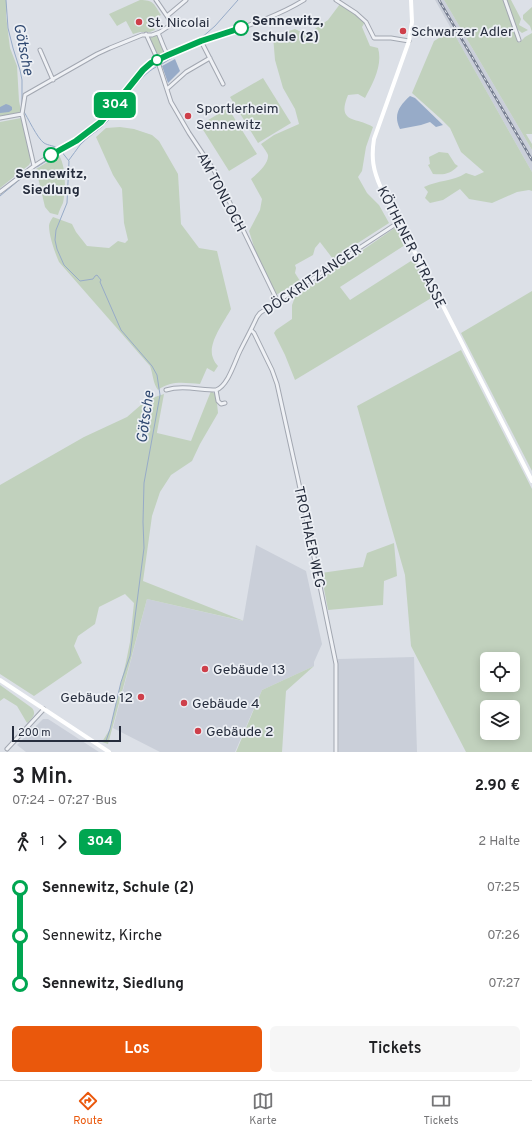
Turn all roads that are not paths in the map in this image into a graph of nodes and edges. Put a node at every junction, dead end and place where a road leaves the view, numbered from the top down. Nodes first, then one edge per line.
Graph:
1 (156, 0) edge
2 (186, 0) edge
3 (304, 0) edge
4 (336, 0) edge
5 (411, 0) edge
6 (504, 0) edge
7 (167, 16) junction
8 (158, 33) junction
9 (146, 34) junction
10 (519, 40) dead end
11 (201, 41) junction
12 (409, 41) junction
13 (40, 50) dead end
14 (168, 55) junction
15 (210, 58) junction
16 (157, 60) junction
17 (53, 80) junction
18 (223, 84) dead end
19 (167, 89) junction
20 (22, 114) junction
21 (0, 118) edge
22 (34, 166) junction
23 (0, 192) edge
24 (399, 222) junction
25 (278, 302) junction
26 (251, 330) junction
27 (166, 390) dead end
28 (216, 390) junction
29 (225, 403) dead end
30 (532, 481) edge
31 (0, 680) edge
32 (44, 709) junction
33 (7, 749) dead end
34 (109, 752) edge
35 (336, 752) edge

1 - 7 street
2 - 7 street
3 - 11 street
4 - 12 street
5 - 12 main road, KÖTHENER STRASSE
6 - 10 street
7 - 8 street
8 - 9 street
8 - 14 street
9 - 16 street, AM TONLOCH
9 - 17 street
11 - 14 street
11 - 15 street
12 - 24 main road, KÖTHENER STRASSE
13 - 17 street
14 - 16 street
15 - 18 street
15 - 19 street
16 - 19 street, AM TONLOCH
16 - 22 street
17 - 20 street
19 - 25 street, AM TONLOCH
20 - 21 street
20 - 22 street
22 - 23 street
24 - 25 street, DÖCKRITZANGER
24 - 30 main road, KÖTHENER STRASSE
25 - 26 street, DÖCKRITZANGER
26 - 28 street, DÖCKRITZANGER
26 - 35 street, TROTHAER WEG
27 - 28 street
28 - 29 street
31 - 32 main road
32 - 33 street
32 - 34 main road

